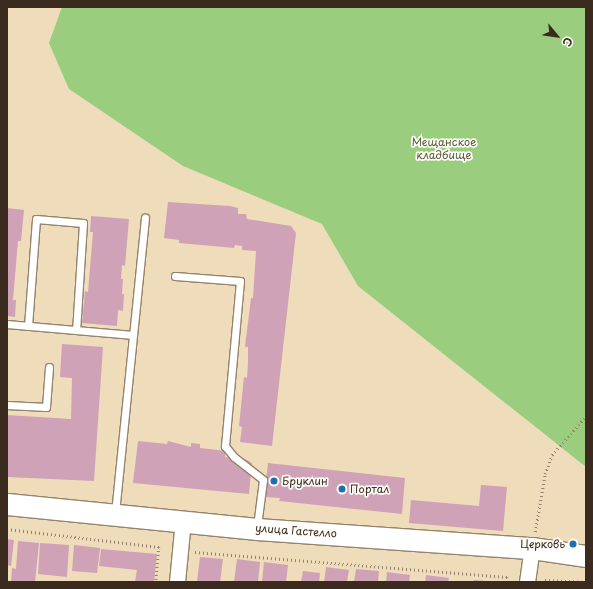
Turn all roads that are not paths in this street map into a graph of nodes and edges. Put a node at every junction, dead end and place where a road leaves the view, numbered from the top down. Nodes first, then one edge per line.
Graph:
1 (145, 218) dead end
2 (175, 276) dead end
3 (7, 324) edge
4 (28, 326) junction
5 (76, 330) junction
6 (133, 335) junction
7 (49, 367) dead end
8 (7, 405) edge
9 (7, 504) edge
10 (115, 513) junction
11 (183, 520) junction
12 (257, 529) junction
13 (532, 548) junction
14 (586, 556) edge
15 (177, 582) edge
16 (527, 582) edge

1 - 6 lane
2 - 12 lane
3 - 4 lane
4 - 5 lane
4 - 5 lane
5 - 6 lane
6 - 10 lane
7 - 8 lane
9 - 10 street, улица Гастелло
10 - 11 street, улица Гастелло
11 - 12 street, улица Гастелло
11 - 15 street
12 - 13 street, улица Гастелло
13 - 14 street, улица Гастелло
13 - 16 street

